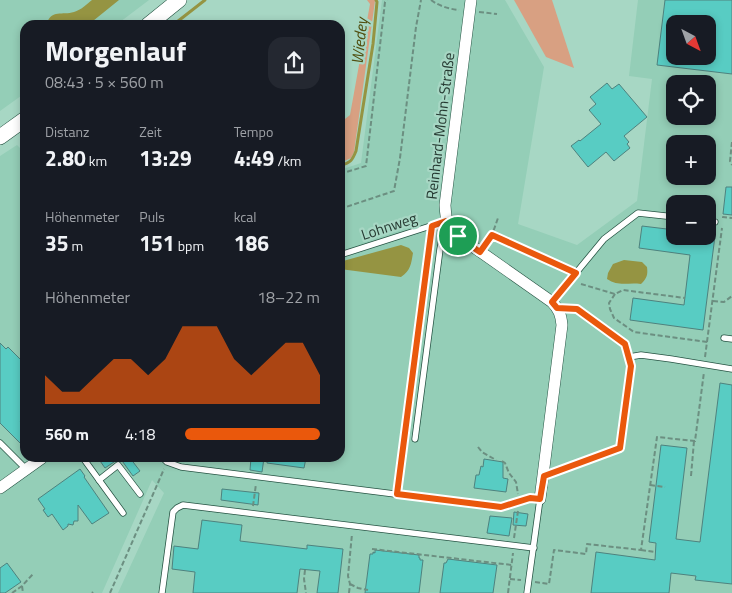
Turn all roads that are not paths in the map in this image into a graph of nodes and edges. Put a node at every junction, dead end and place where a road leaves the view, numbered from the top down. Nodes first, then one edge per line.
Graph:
1 (179, 0) edge
2 (471, 0) edge
3 (154, 20) edge
4 (20, 123) edge
5 (0, 137) edge
6 (666, 216) edge
7 (446, 221) junction
8 (345, 253) edge
9 (554, 305) junction
10 (724, 338) dead end
11 (732, 339) edge
12 (629, 357) junction
13 (732, 370) edge
14 (415, 439) dead end
15 (0, 443) edge
16 (36, 462) edge
17 (87, 462) edge
18 (172, 462) edge
19 (26, 469) junction
20 (544, 476) junction
21 (99, 480) junction
22 (0, 488) edge
23 (140, 494) dead end
24 (540, 499) junction
25 (123, 513) dead end
26 (534, 548) junction
27 (162, 593) edge
28 (527, 593) edge

1 - 3 main road
2 - 7 street, Reinhard-Mohn-Straße
4 - 5 main road
6 - 9 lane
7 - 8 lane, Lohnweg
7 - 9 street, Reinhard-Mohn-Straße
7 - 14 lane
9 - 12 lane
9 - 20 street
10 - 11 lane
12 - 13 lane
12 - 20 lane
15 - 19 lane
16 - 19 street
17 - 21 lane
18 - 24 lane
19 - 22 street
20 - 24 street
21 - 23 lane
21 - 25 lane
24 - 26 lane
26 - 27 lane
26 - 28 lane

